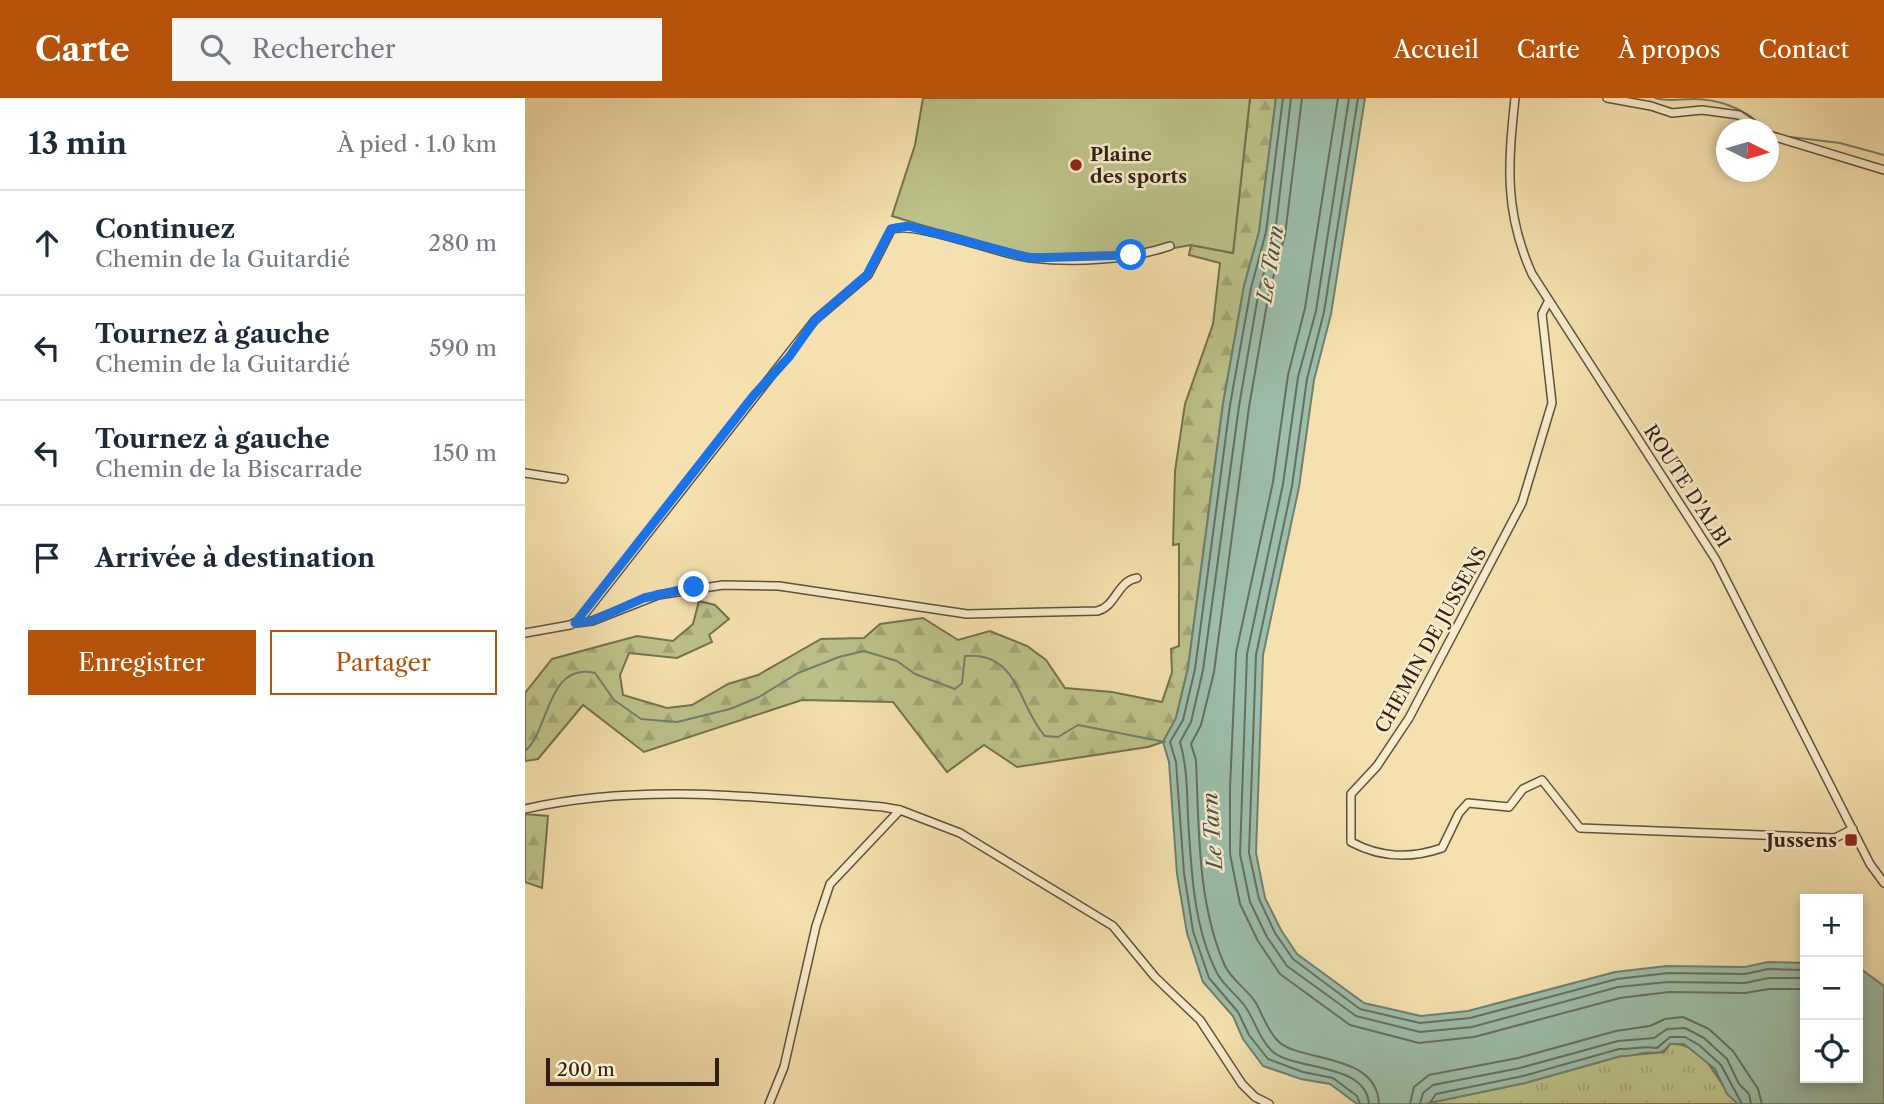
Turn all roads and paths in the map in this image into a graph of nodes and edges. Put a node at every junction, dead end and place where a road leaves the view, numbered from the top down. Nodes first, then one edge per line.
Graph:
1 (1524, 98) edge
2 (1607, 98) edge
3 (1515, 99) edge
4 (1744, 119) edge
5 (1779, 138) edge
6 (1884, 170) edge
7 (1170, 246) dead end
8 (1548, 302) junction
9 (525, 473) edge
10 (564, 479) dead end
11 (1137, 578) dead end
12 (575, 623) junction
13 (525, 633) edge
14 (525, 809) edge
15 (900, 810) junction
16 (1853, 829) junction
17 (1884, 883) edge
18 (769, 1104) edge
19 (1269, 1104) edge

1 - 3 street
2 - 4 street
3 - 8 street, ROUTE D'ALBI
5 - 6 street
7 - 12 street
8 - 16 street, ROUTE D'ALBI
8 - 16 street, CHEMIN DE JUSSENS
9 - 10 street
11 - 12 street
12 - 13 street
14 - 15 street
15 - 18 street
15 - 19 street
16 - 17 street, ROUTE D'ALBI

